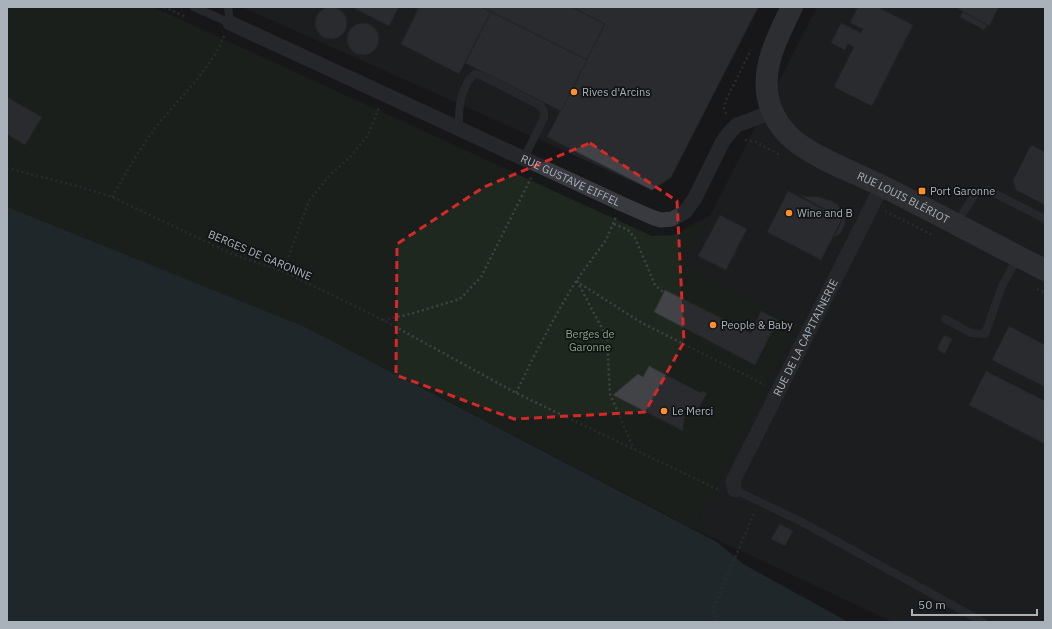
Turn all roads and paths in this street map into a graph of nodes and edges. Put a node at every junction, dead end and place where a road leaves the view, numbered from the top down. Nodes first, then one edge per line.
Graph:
1 (194, 7) edge
2 (228, 7) edge
3 (792, 7) edge
4 (230, 23) junction
5 (752, 49) dead end
6 (384, 95) junction
7 (772, 112) junction
8 (737, 125) junction
9 (459, 128) junction
10 (531, 161) junction
11 (7, 168) edge
12 (882, 186) junction
13 (112, 197) junction
14 (622, 204) junction
15 (1045, 219) edge
16 (614, 224) junction
17 (956, 224) junction
18 (1018, 256) junction
19 (1045, 270) edge
20 (282, 271) junction
21 (576, 281) junction
22 (663, 292) dead end
23 (383, 320) junction
24 (945, 320) dead end
25 (778, 392) junction
26 (516, 393) junction
27 (634, 450) junction
28 (735, 490) junction
29 (759, 502) junction
30 (717, 622) edge
31 (983, 622) edge

1 - 4 lane
2 - 4 lane
3 - 7 street
4 - 6 street, RUE GUSTAVE EIFFEL
4 - 13 path
5 - 8 path
6 - 9 street, RUE GUSTAVE EIFFEL
6 - 20 path
7 - 8 street, RUE GUSTAVE EIFFEL
7 - 12 street, RUE LOUIS BLÉRIOT
8 - 14 street, RUE GUSTAVE EIFFEL
9 - 10 street, RUE GUSTAVE EIFFEL
9 - 10 lane
10 - 14 street, RUE GUSTAVE EIFFEL
10 - 23 path
11 - 13 path, BERGES DE GARONNE
12 - 17 street, RUE LOUIS BLÉRIOT
12 - 25 street, RUE DE LA CAPITAINERIE
13 - 20 path, BERGES DE GARONNE
14 - 16 path
15 - 17 lane
16 - 21 path
16 - 22 path
17 - 18 street, RUE LOUIS BLÉRIOT
18 - 19 street, RUE LOUIS BLÉRIOT
18 - 24 lane
20 - 23 path, BERGES DE GARONNE
21 - 25 path
21 - 26 path
21 - 27 path
23 - 26 path, BERGES DE GARONNE
25 - 28 street, RUE DE LA CAPITAINERIE
26 - 27 path, BERGES DE GARONNE
27 - 28 path, BERGES DE GARONNE
28 - 29 lane
29 - 30 path
29 - 31 lane

